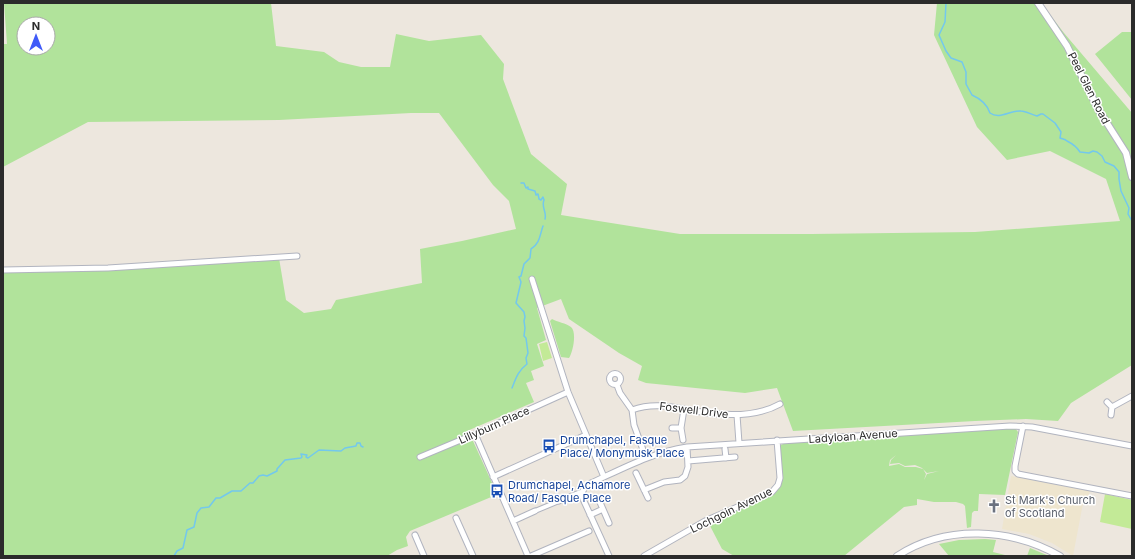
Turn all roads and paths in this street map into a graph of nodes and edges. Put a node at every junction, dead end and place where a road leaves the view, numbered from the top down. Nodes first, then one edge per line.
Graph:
1 (1038, 3) edge
2 (1132, 177) edge
3 (297, 256) dead end
4 (3, 270) edge
5 (532, 279) dead end
6 (617, 385) dead end
7 (568, 392) junction
8 (1132, 396) edge
9 (1107, 402) dead end
10 (780, 404) dead end
11 (1112, 407) junction
12 (684, 409) junction
13 (632, 410) junction
14 (737, 415) junction
15 (1111, 415) dead end
16 (1023, 426) junction
17 (672, 428) dead end
18 (682, 428) junction
19 (475, 434) junction
20 (586, 435) junction
21 (683, 440) dead end
22 (777, 440) junction
23 (739, 443) junction
24 (1132, 446) edge
25 (686, 447) junction
26 (725, 449) dead end
27 (420, 457) dead end
28 (735, 457) dead end
29 (646, 458) junction
30 (726, 458) junction
31 (688, 461) junction
32 (636, 473) dead end
33 (493, 477) junction
34 (604, 477) junction
35 (644, 490) junction
36 (582, 492) junction
37 (1132, 496) edge
38 (648, 498) dead end
39 (599, 500) dead end
40 (559, 501) joint
41 (603, 510) junction
42 (535, 511) joint
43 (590, 515) junction
44 (456, 518) dead end
45 (513, 521) junction
46 (609, 523) dead end
47 (589, 531) dead end
48 (415, 535) dead end
49 (424, 556) edge
50 (473, 556) edge
51 (529, 556) edge
52 (608, 556) edge
53 (644, 556) edge
54 (897, 556) edge
55 (1060, 556) edge

1 - 2 street, Peel Glen Road
3 - 4 street
5 - 7 street
6 - 13 street
7 - 19 street, Lillyburn Place
7 - 20 street
8 - 11 street
9 - 11 street
10 - 14 street, Foswell Drive
11 - 15 street
12 - 13 street, Foswell Drive
12 - 14 street, Foswell Drive
12 - 18 street
13 - 29 street
14 - 23 street
16 - 22 street, Ladyloan Avenue
16 - 24 street, Ladyloan Avenue
16 - 37 street
17 - 18 street
18 - 21 street
19 - 27 street, Lillyburn Place
19 - 33 street
20 - 33 street
20 - 34 street
22 - 23 street, Ladyloan Avenue
22 - 53 street, Lochgoin Avenue
23 - 25 street, Ladyloan Avenue
25 - 29 street, Ladyloan Avenue
25 - 31 street
26 - 30 street
28 - 30 street
29 - 34 street, Ladyloan Avenue
30 - 31 street
31 - 35 street
32 - 35 street
33 - 45 street
34 - 36 street, Ladyloan Avenue
35 - 38 street
36 - 40 street, Ladyloan Avenue
36 - 43 street
39 - 41 street
40 - 42 street
41 - 43 street
41 - 46 street
42 - 45 street
43 - 52 street
44 - 50 street
45 - 51 street
47 - 51 street
48 - 49 street
54 - 55 street

